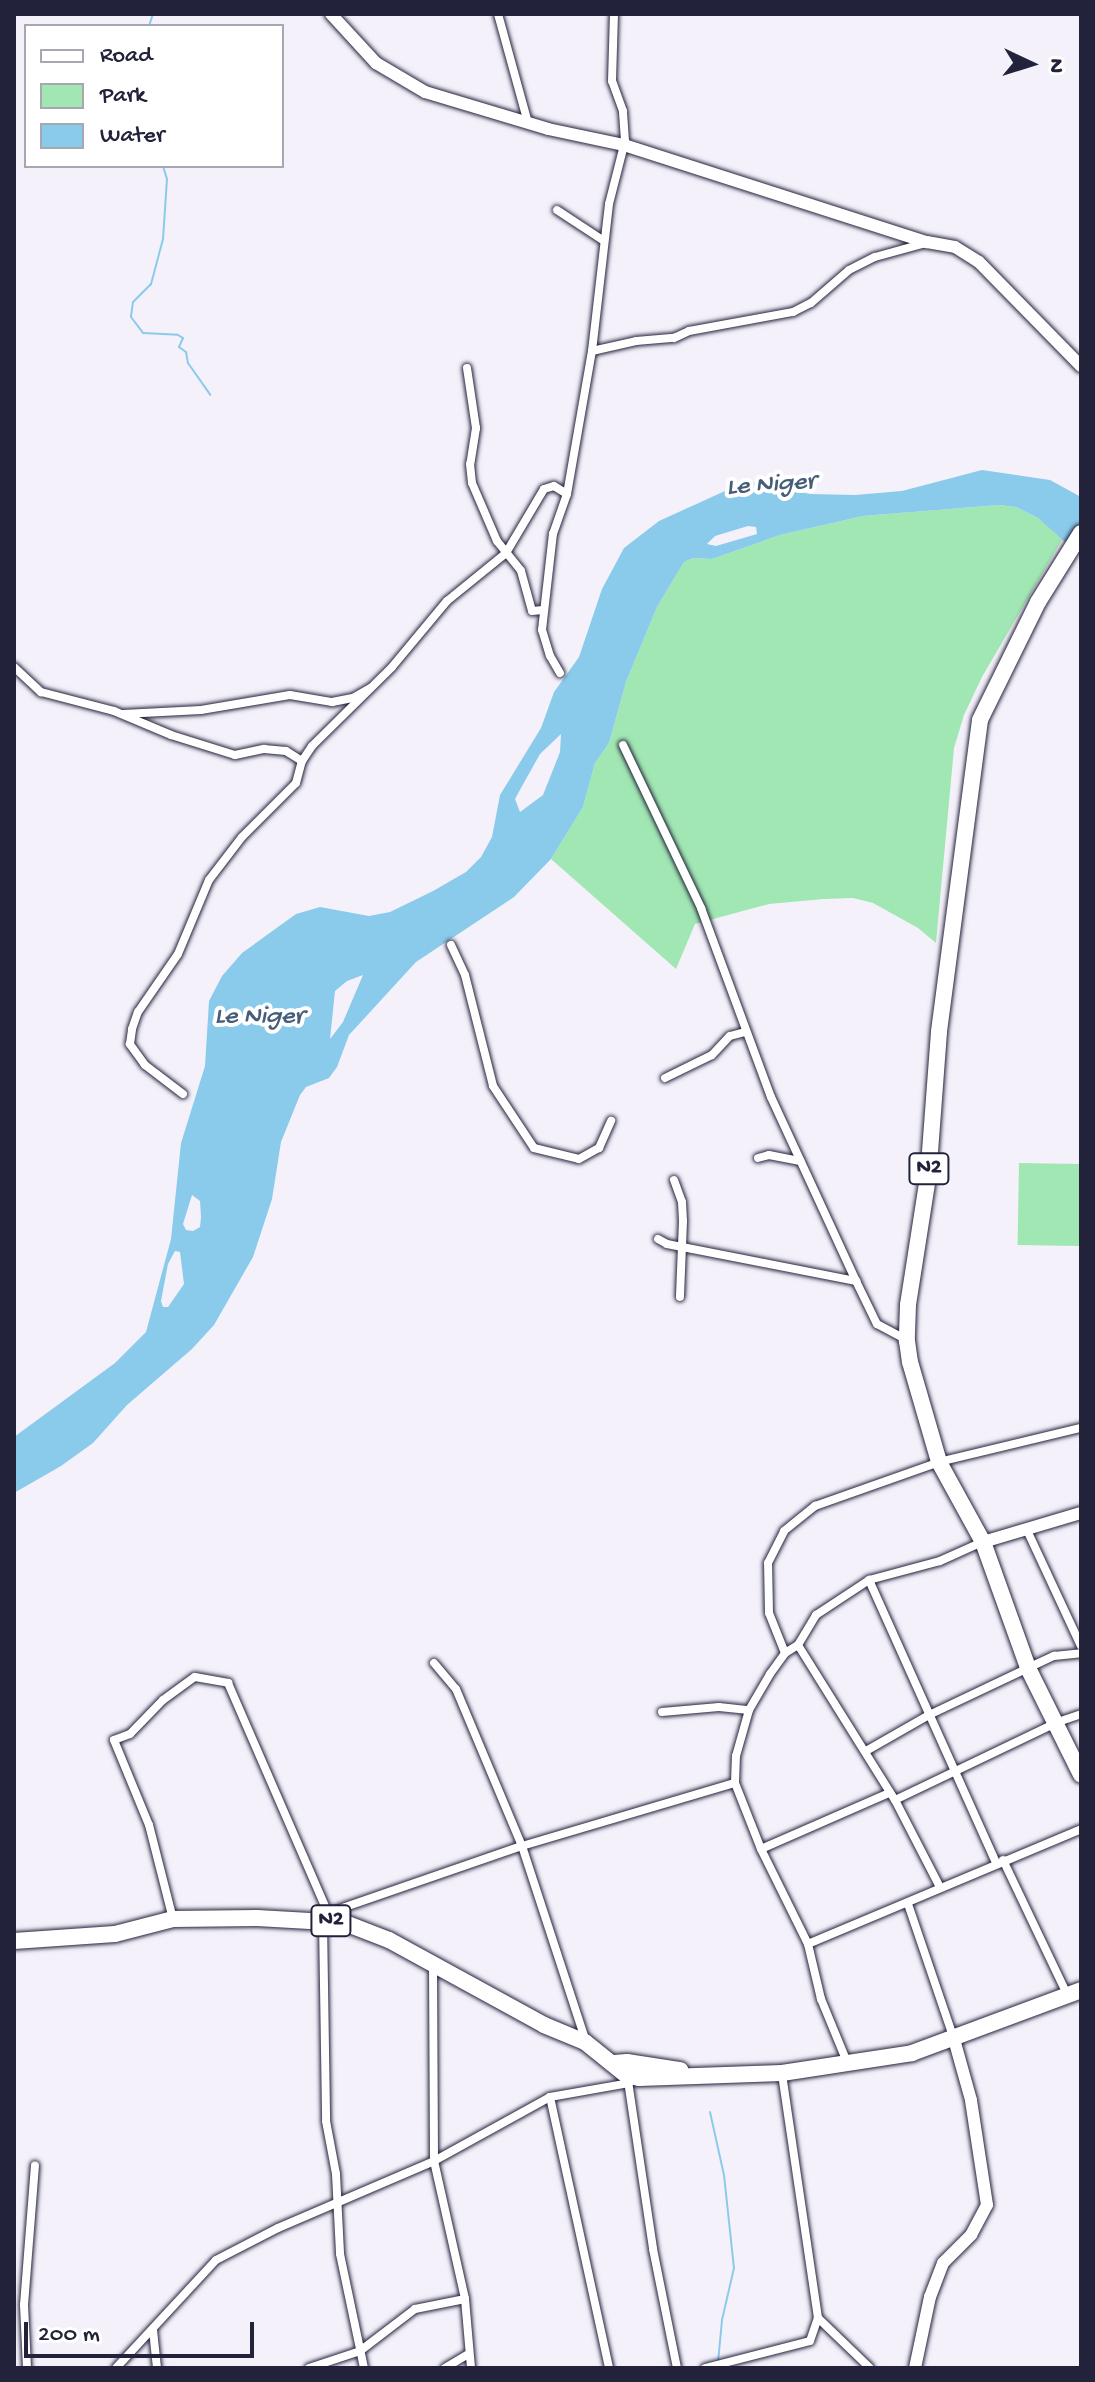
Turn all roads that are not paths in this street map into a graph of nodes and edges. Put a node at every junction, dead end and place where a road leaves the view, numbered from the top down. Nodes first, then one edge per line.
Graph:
1 (331, 14) edge
2 (498, 14) edge
3 (614, 14) edge
4 (528, 123) junction
5 (624, 145) junction
6 (557, 210) dead end
7 (604, 241) junction
8 (927, 242) junction
9 (592, 351) junction
10 (1081, 366) edge
11 (467, 368) dead end
12 (567, 494) junction
13 (1081, 533) edge
14 (506, 553) junction
15 (543, 610) junction
16 (14, 667) edge
17 (560, 673) dead end
18 (372, 688) junction
19 (122, 715) junction
20 (623, 745) dead end
21 (302, 761) junction
22 (451, 945) dead end
23 (745, 1032) junction
24 (665, 1078) dead end
25 (183, 1094) dead end
26 (611, 1121) dead end
27 (758, 1158) dead end
28 (800, 1161) junction
29 (674, 1180) dead end
30 (658, 1239) dead end
31 (682, 1245) junction
32 (856, 1281) junction
33 (680, 1297) dead end
34 (907, 1341) junction
35 (1081, 1428) edge
36 (939, 1462) junction
37 (1081, 1513) edge
38 (1026, 1528) junction
39 (983, 1542) junction
40 (869, 1580) junction
41 (798, 1645) junction
42 (1081, 1646) edge
43 (785, 1653) junction
44 (1081, 1653) edge
45 (434, 1663) dead end
46 (1028, 1668) junction
47 (749, 1710) junction
48 (662, 1712) dead end
49 (1081, 1714) edge
50 (929, 1715) junction
51 (1058, 1722) junction
52 (866, 1751) junction
53 (953, 1771) junction
54 (1081, 1775) edge
55 (735, 1783) junction
56 (892, 1796) junction
57 (1081, 1829) edge
58 (522, 1846) junction
59 (761, 1849) junction
60 (999, 1861) junction
61 (940, 1887) junction
62 (908, 1904) junction
63 (325, 1917) junction
64 (173, 1919) junction
65 (14, 1941) edge
66 (808, 1944) junction
67 (433, 1967) junction
68 (1074, 1991) edge
69 (954, 2039) junction
70 (585, 2042) junction
71 (847, 2062) junction
72 (624, 2070) junction
73 (782, 2073) junction
74 (550, 2097) junction
75 (434, 2161) junction
76 (35, 2165) dead end
77 (337, 2204) junction
78 (465, 2299) junction
79 (818, 2318) junction
80 (153, 2330) junction
81 (360, 2351) junction
82 (467, 2355) junction
83 (27, 2368) edge
84 (116, 2368) edge
85 (157, 2368) edge
86 (309, 2368) edge
87 (364, 2368) edge
88 (445, 2368) edge
89 (471, 2368) edge
90 (609, 2368) edge
91 (677, 2368) edge
92 (705, 2368) edge
93 (870, 2368) edge
94 (915, 2368) edge

1 - 4 street
2 - 4 street
3 - 5 street
4 - 5 street
5 - 7 street
5 - 8 street
6 - 7 street
7 - 9 street
8 - 9 street
8 - 10 street
9 - 12 street
11 - 14 street
12 - 14 street
12 - 15 street
13 - 34 highway, N2
14 - 15 street
14 - 18 street
15 - 17 street
16 - 19 street
18 - 19 street
18 - 21 street
19 - 21 street
20 - 23 street
21 - 25 street
22 - 26 street
23 - 24 street
23 - 28 street
27 - 28 street
28 - 32 street
29 - 31 street
30 - 31 street
31 - 32 street
31 - 33 street
32 - 34 street
34 - 36 highway, N2
35 - 36 street
36 - 39 highway, N2
36 - 43 street
37 - 38 street
38 - 39 street
38 - 42 street
39 - 40 street
39 - 46 highway, N2
40 - 41 street
40 - 50 street
41 - 43 street
41 - 52 street
43 - 47 street
44 - 46 street
45 - 58 street
46 - 50 street
46 - 51 highway, N2
47 - 48 street
47 - 55 street
49 - 51 street
50 - 52 street
50 - 53 street
51 - 53 street
51 - 54 highway, N2
52 - 56 street
53 - 56 street
53 - 60 street
55 - 58 street
55 - 59 street
56 - 59 street
56 - 61 street
57 - 60 street
58 - 63 street
58 - 70 street
59 - 66 street
60 - 61 street
60 - 68 street
61 - 62 street
62 - 66 street
62 - 69 street
63 - 64 highway, N2
63 - 64 street
63 - 67 highway, N2
63 - 77 street
64 - 65 highway, N2
66 - 71 street
67 - 70 highway, N2
67 - 75 street
68 - 69 highway
69 - 71 highway
69 - 94 street
70 - 72 highway, N2
71 - 73 highway
72 - 73 highway
72 - 74 street
72 - 91 street
73 - 79 street
74 - 75 street
74 - 90 street
75 - 77 street
75 - 78 street
76 - 83 street
77 - 80 street
77 - 81 street
78 - 81 street
78 - 82 street
79 - 92 street
79 - 93 street
80 - 84 street
80 - 85 street
81 - 86 street
81 - 87 street
82 - 88 street
82 - 89 street

